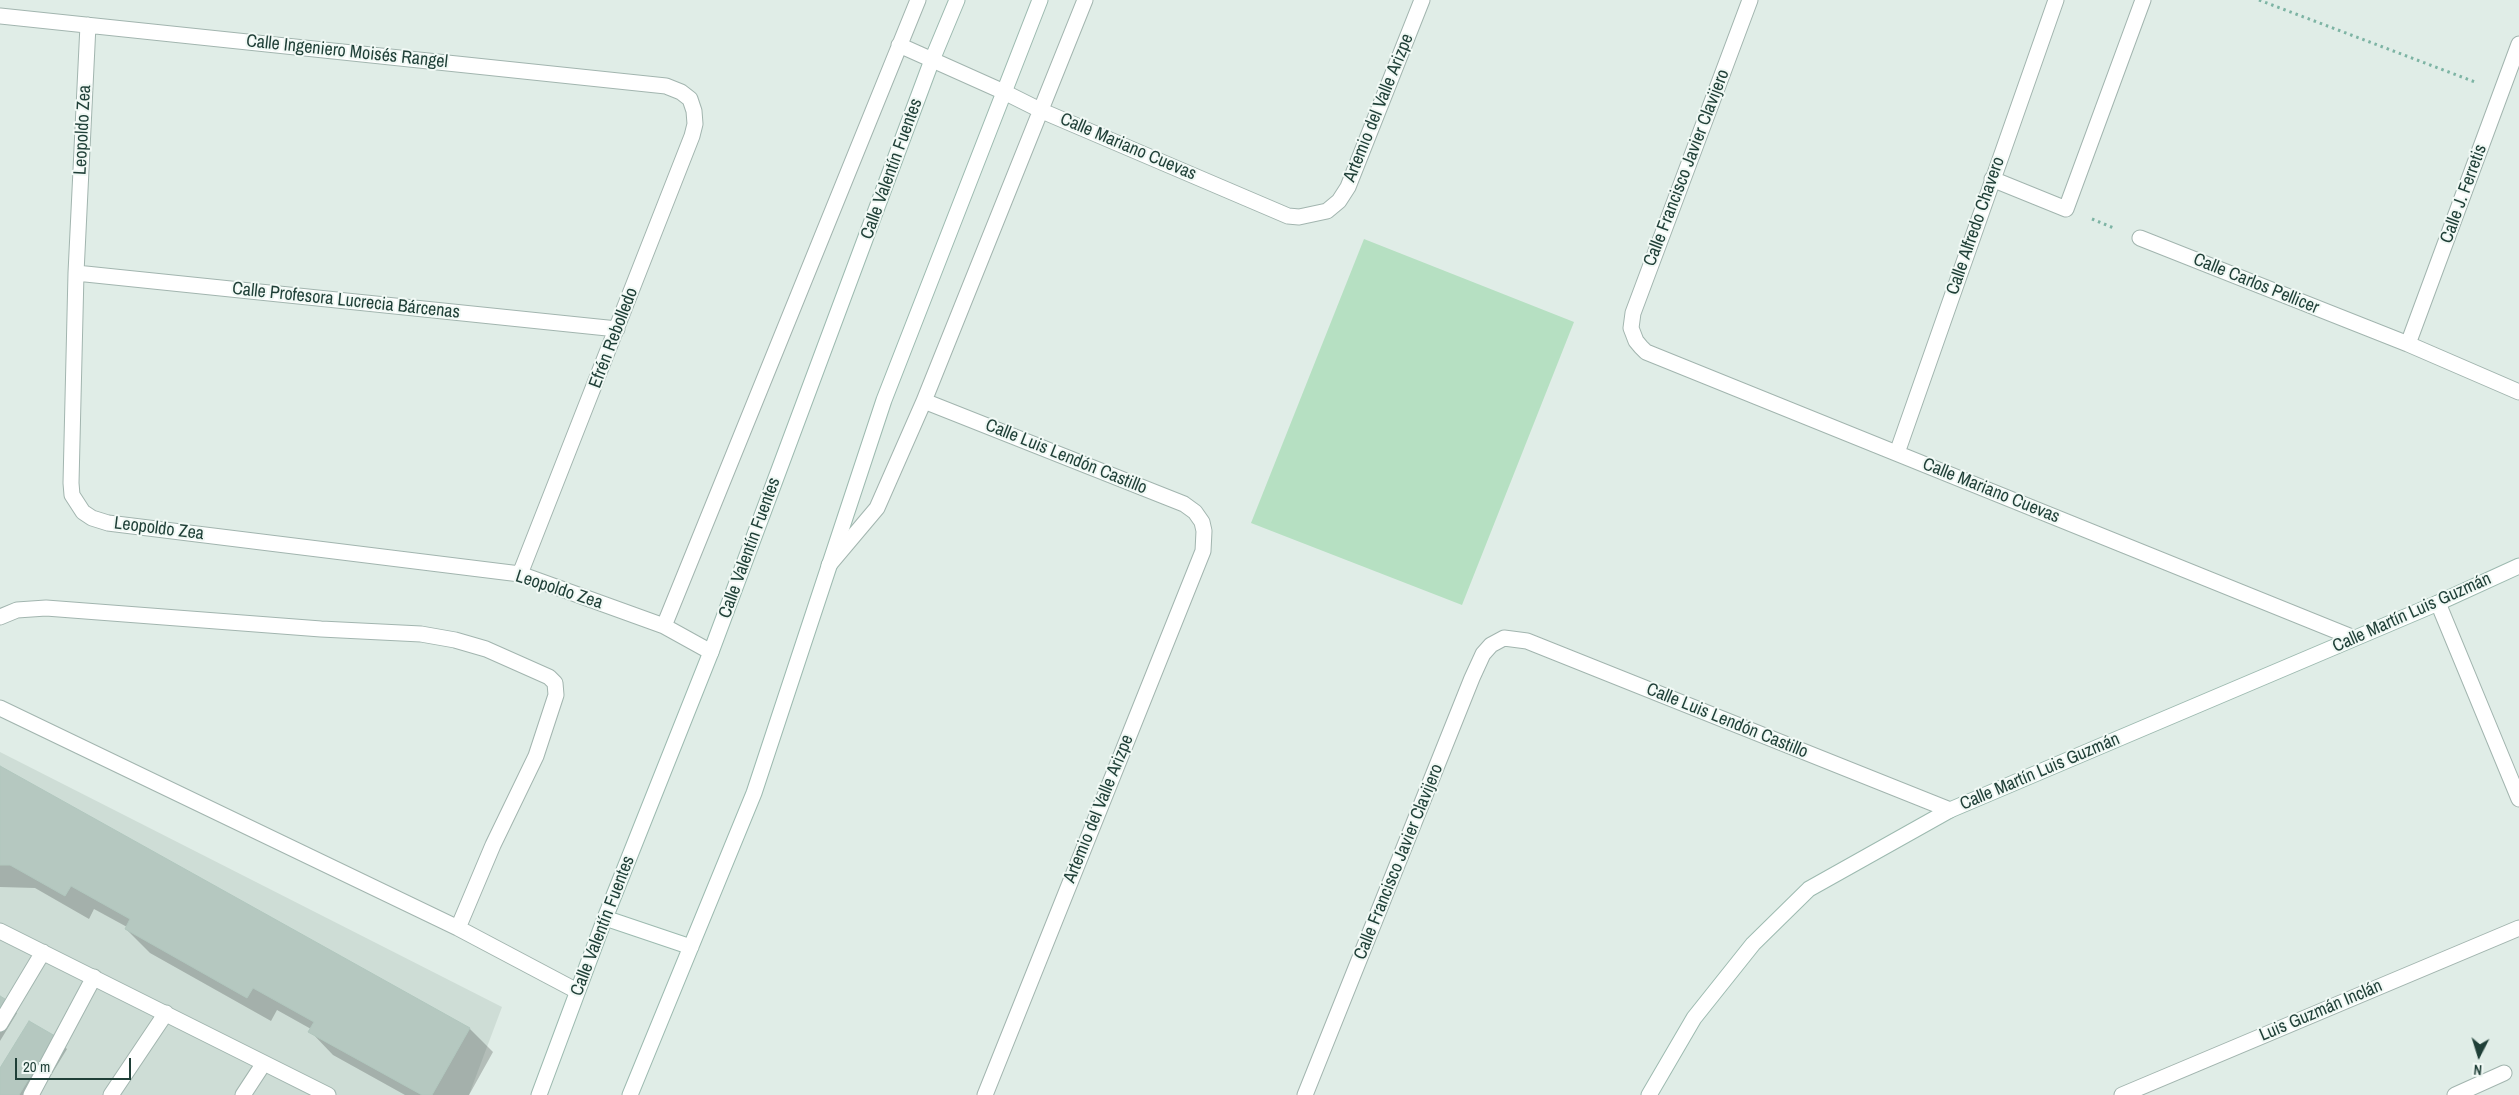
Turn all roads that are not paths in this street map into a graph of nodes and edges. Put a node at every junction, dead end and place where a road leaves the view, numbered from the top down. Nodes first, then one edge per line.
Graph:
1 (918, 0) edge
2 (958, 0) edge
3 (1040, 0) edge
4 (1085, 0) edge
5 (1422, 0) edge
6 (1750, 0) edge
7 (2056, 0) edge
8 (2143, 0) edge
9 (0, 16) edge
10 (88, 25) junction
11 (2519, 44) edge
12 (898, 45) junction
13 (932, 60) junction
14 (1004, 92) junction
15 (690, 100) joint
16 (1042, 111) junction
17 (1992, 179) junction
18 (1327, 211) joint
19 (2140, 238) road end
20 (76, 273) junction
21 (617, 329) junction
22 (1634, 336) joint
23 (2408, 344) junction
24 (2519, 392) edge
25 (924, 401) junction
26 (1897, 453) junction
27 (1202, 522) joint
28 (2519, 566) edge
29 (828, 567) junction
30 (520, 574) junction
31 (2438, 603) junction
32 (0, 617) edge
33 (664, 626) junction
34 (1504, 638) joint
35 (2354, 638) junction
36 (711, 652) junction
37 (0, 708) edge
38 (2519, 799) edge
39 (1950, 810) junction
40 (605, 918) junction
41 (458, 928) junction
42 (2519, 928) edge
43 (0, 931) edge
44 (691, 947) junction
45 (43, 952) junction
46 (94, 978) junction
47 (577, 991) junction
48 (166, 1013) junction
49 (0, 1024) edge
50 (264, 1062) junction
51 (2504, 1073) dead end
52 (31, 1095) edge
53 (112, 1095) edge
54 (243, 1095) edge
55 (328, 1095) edge
56 (539, 1095) edge
57 (630, 1095) edge
58 (985, 1095) edge
59 (1306, 1095) edge
60 (1649, 1095) edge
61 (2122, 1095) edge
62 (2455, 1095) edge

1 - 12 street
2 - 13 street, Calle Valentín Fuentes
3 - 14 street
4 - 16 street
5 - 18 street, Artemio del Valle Arizpe
6 - 22 street, Calle Francisco Javier Clavijero
7 - 17 street, Calle Alfredo Chavero
8 - 17 street
9 - 10 street, Calle Ingeniero Moisés Rangel
10 - 15 street, Calle Ingeniero Moisés Rangel
10 - 20 street, Leopoldo Zea
11 - 23 street, Calle J. Ferretis
12 - 13 street, Calle Mariano Cuevas
12 - 33 street
13 - 14 street, Calle Mariano Cuevas
13 - 36 street, Calle Valentín Fuentes
14 - 16 street, Calle Mariano Cuevas
14 - 29 street
15 - 21 street, Efrén Rebolledo
16 - 18 street, Calle Mariano Cuevas
16 - 25 street
17 - 26 street, Calle Alfredo Chavero
19 - 23 street, Calle Carlos Pellicer
20 - 21 street, Calle Profesora Lucrecia Bárcenas
20 - 30 street, Leopoldo Zea
21 - 30 street, Efrén Rebolledo
22 - 26 street, Calle Mariano Cuevas
23 - 24 street, Calle Carlos Pellicer
25 - 27 street, Calle Luis Lendón Castillo
25 - 29 street
26 - 35 street, Calle Mariano Cuevas
27 - 58 street, Artemio del Valle Arizpe
28 - 31 street, Calle Martín Luis Guzmán
29 - 44 street
30 - 33 street, Leopoldo Zea
31 - 35 street, Calle Martín Luis Guzmán
31 - 38 street
32 - 41 street
33 - 36 street, Leopoldo Zea
34 - 39 street, Calle Luis Lendón Castillo
34 - 59 street, Calle Francisco Javier Clavijero
35 - 39 street, Calle Martín Luis Guzmán
36 - 40 street, Calle Valentín Fuentes
37 - 41 street
39 - 60 street, Calle Martín Luis Guzmán
40 - 44 street
40 - 47 street, Calle Valentín Fuentes
41 - 47 street
42 - 61 street, Luis Guzmán Inclán
43 - 45 street
44 - 57 street
45 - 46 street
45 - 49 street
46 - 48 street
46 - 52 street
47 - 56 street, Calle Valentín Fuentes
48 - 50 street
48 - 53 street
50 - 54 street
50 - 55 street
51 - 62 street

